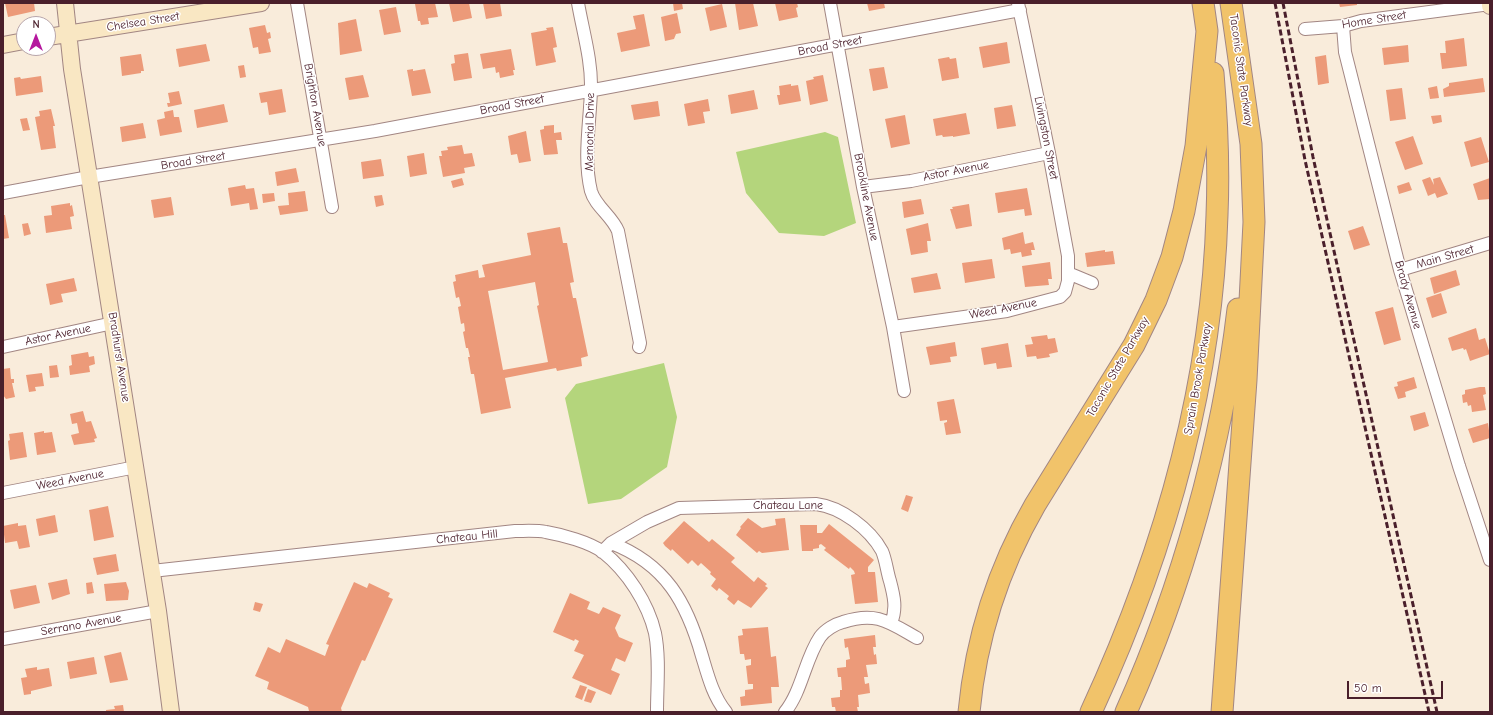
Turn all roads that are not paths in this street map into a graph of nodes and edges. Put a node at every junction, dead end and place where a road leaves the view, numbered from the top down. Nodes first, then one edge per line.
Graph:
1 (64, 3) edge
2 (261, 3) edge
3 (297, 3) edge
4 (578, 3) edge
5 (830, 3) edge
6 (1203, 3) edge
7 (1231, 3) edge
8 (1490, 5) edge
9 (1019, 6) edge
10 (1343, 26) junction
11 (1304, 29) dead end
12 (1208, 31) junction
13 (67, 34) junction
14 (56, 36) edge
15 (16, 43) edge
16 (3, 45) edge
17 (838, 45) junction
18 (1238, 49) junction
19 (591, 90) junction
20 (320, 140) junction
21 (1049, 152) junction
22 (89, 177) junction
23 (863, 187) junction
24 (3, 193) edge
25 (332, 207) dead end
26 (1490, 243) edge
27 (1400, 270) junction
28 (1068, 273) junction
29 (1092, 283) dead end
30 (113, 323) junction
31 (893, 327) junction
32 (3, 347) edge
33 (639, 348) dead end
34 (904, 391) dead end
35 (136, 467) junction
36 (3, 493) edge
37 (611, 543) junction
38 (602, 552) junction
39 (1490, 560) edge
40 (152, 571) junction
41 (158, 611) junction
42 (891, 623) junction
43 (917, 638) dead end
44 (3, 640) edge
45 (171, 712) edge
46 (657, 712) edge
47 (726, 712) edge
48 (785, 712) edge
49 (969, 712) edge
50 (1092, 712) edge
51 (1126, 712) edge
52 (1222, 712) edge

1 - 13 main road, Bradhurst Avenue
2 - 13 main road, Chelsea Street
3 - 20 street, Brighton Avenue
4 - 19 street, Memorial Drive
5 - 17 street, Brookline Avenue
6 - 12 highway, Taconic State Parkway
7 - 18 highway, Taconic State Parkway
8 - 10 street, Home Street
9 - 17 street, Broad Street
9 - 21 street, Livingston Street
10 - 11 street, Home Street
10 - 27 street, Brady Avenue
12 - 49 highway, Taconic State Parkway
12 - 50 highway, Sprain Brook Parkway
13 - 14 main road, Chelsea Street
13 - 22 main road, Bradhurst Avenue
15 - 16 main road
17 - 19 street, Broad Street
17 - 23 street, Brookline Avenue
18 - 51 highway
18 - 52 highway, Taconic State Parkway
19 - 20 street, Broad Street
19 - 33 street, Memorial Drive
20 - 22 street, Broad Street
20 - 25 street, Brighton Avenue
21 - 23 street, Astor Avenue
21 - 28 street, Livingston Street
22 - 24 street, Broad Street
22 - 30 main road, Bradhurst Avenue
23 - 31 street, Brookline Avenue
26 - 27 street, Main Street
27 - 39 street, Brady Avenue
28 - 29 street
28 - 31 street, Weed Avenue
30 - 32 street, Astor Avenue
30 - 35 main road, Bradhurst Avenue
31 - 34 street, Brookline Avenue
35 - 36 street, Weed Avenue
35 - 40 main road, Bradhurst Avenue
37 - 38 street, Chateau Lane
37 - 42 street, Chateau Lane
37 - 47 street
38 - 40 street, Chateau Hill
38 - 46 street, Chateau Hill
40 - 41 main road, Bradhurst Avenue
41 - 44 street, Serrano Avenue
41 - 45 main road, Bradhurst Avenue
42 - 43 street
42 - 48 street

